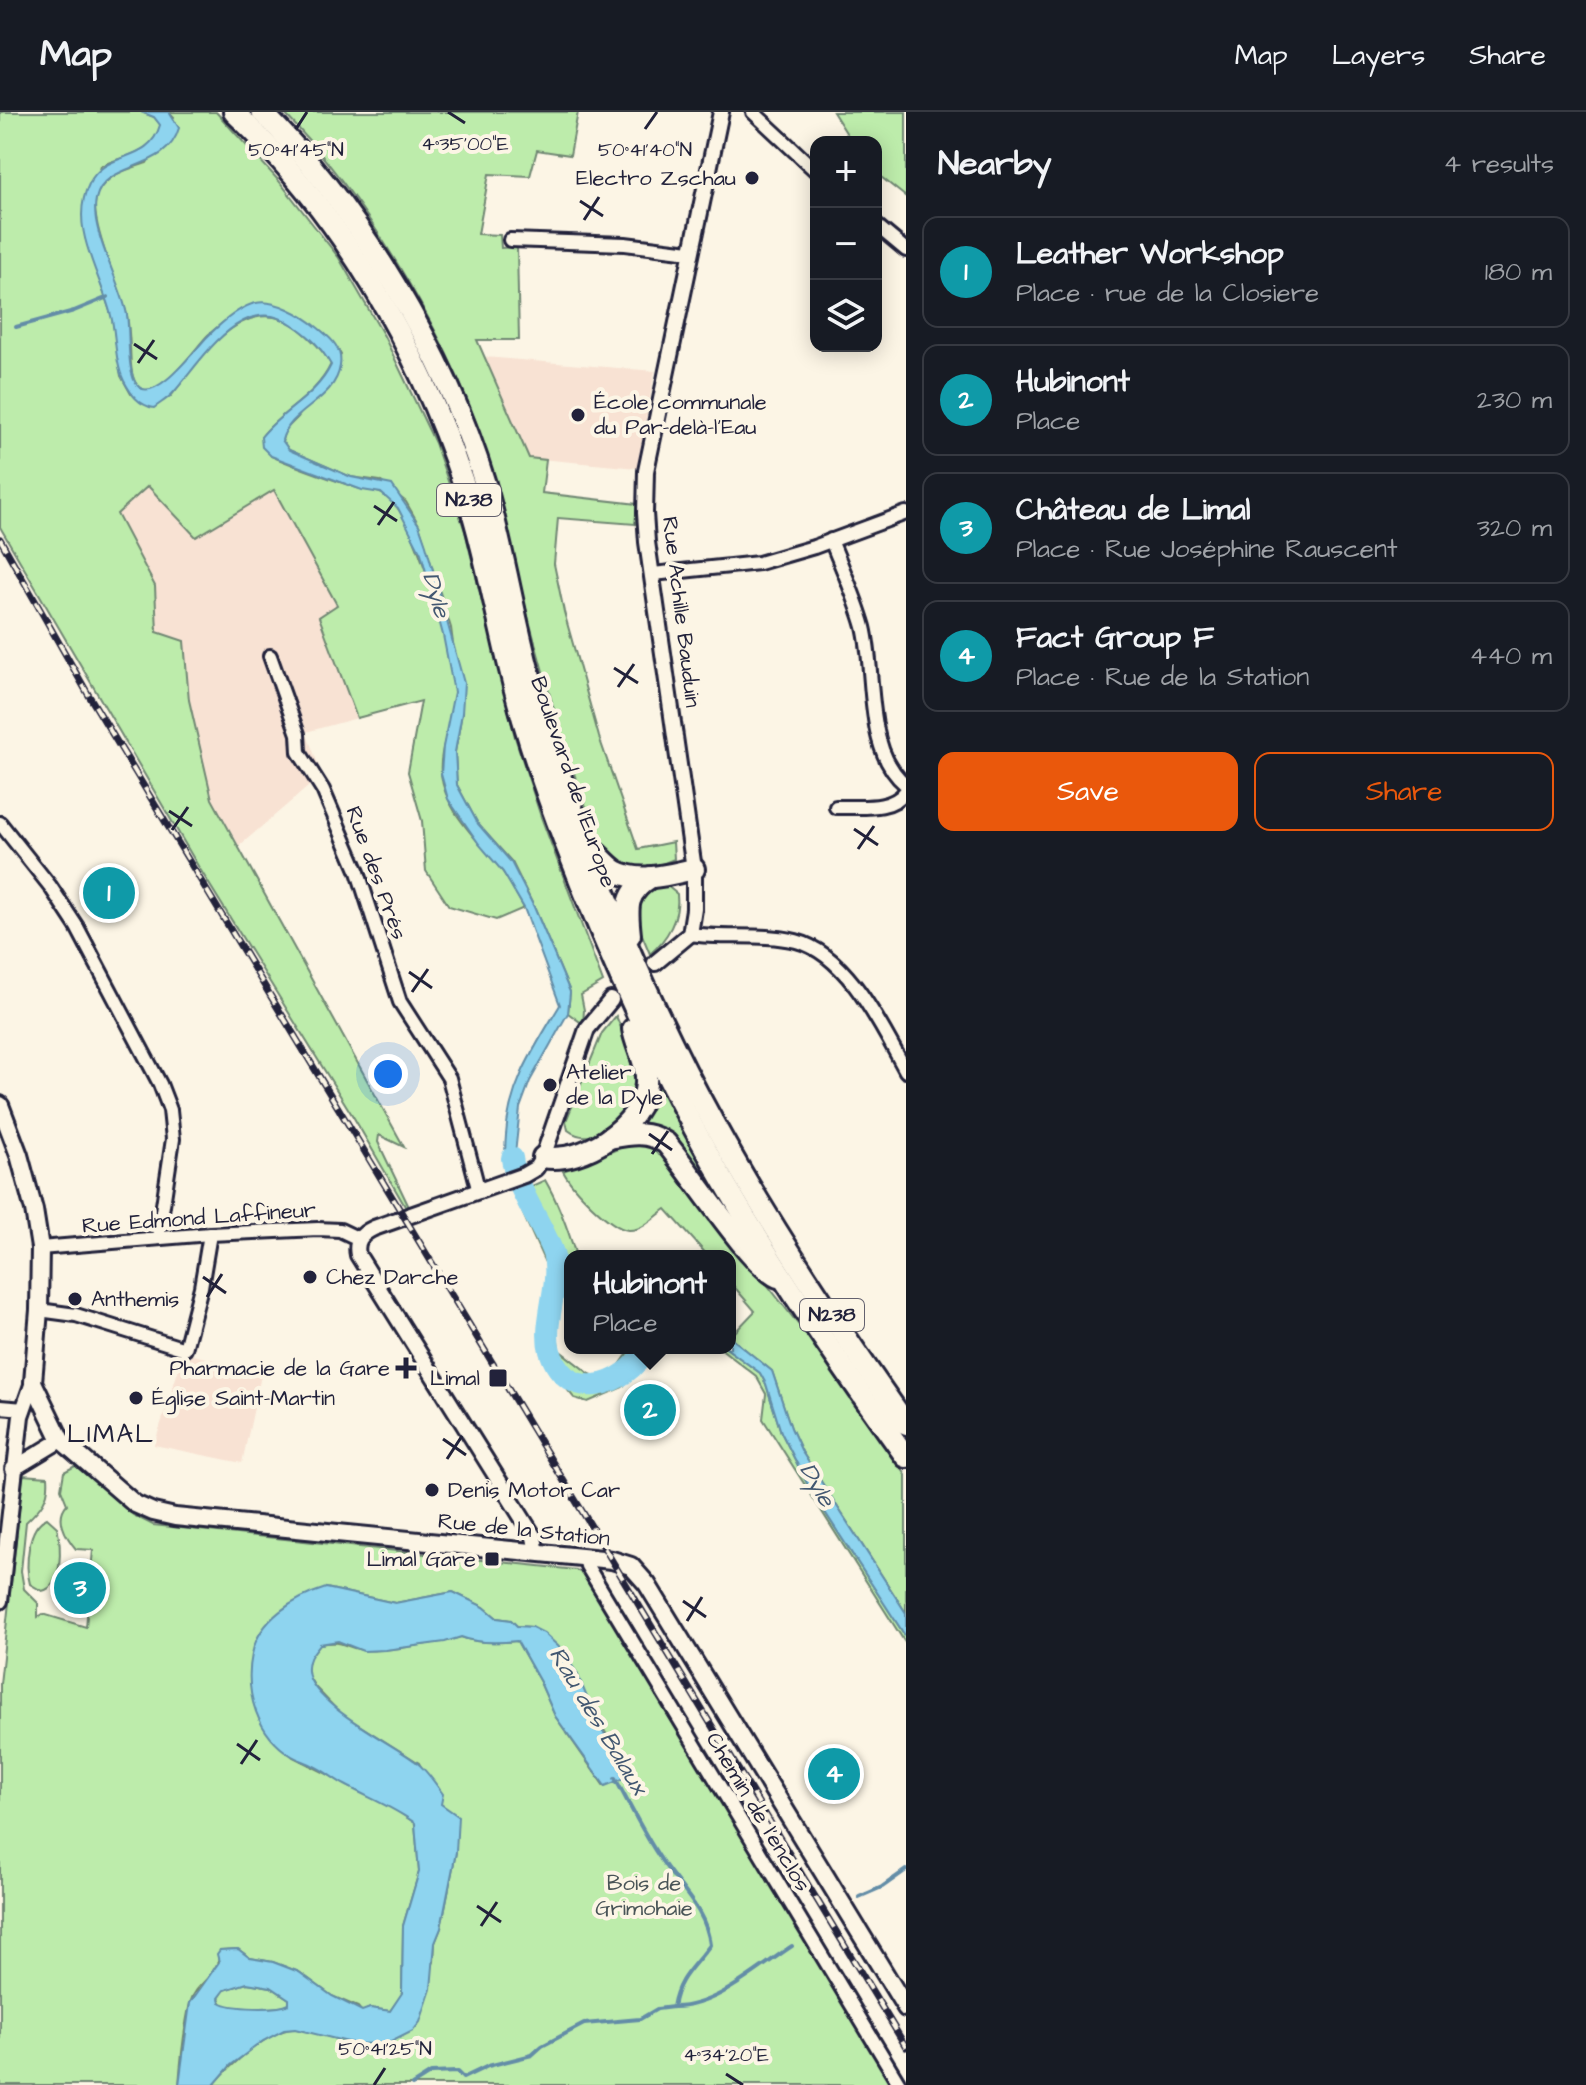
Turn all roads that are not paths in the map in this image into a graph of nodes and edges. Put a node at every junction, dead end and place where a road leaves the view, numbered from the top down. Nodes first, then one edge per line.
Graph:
1 (234, 112) edge
2 (262, 112) edge
3 (721, 112) edge
4 (753, 112) edge
5 (810, 165) edge
6 (882, 230) edge
7 (510, 240) dead end
8 (906, 250) edge
9 (690, 252) junction
10 (906, 513) edge
11 (831, 540) junction
12 (653, 574) junction
13 (270, 656) dead end
14 (906, 788) edge
15 (836, 807) dead end
16 (0, 823) edge
17 (585, 843) junction
18 (694, 869) junction
19 (651, 877) junction
20 (690, 934) junction
21 (632, 954) junction
22 (655, 963) dead end
23 (611, 1000) dead end
24 (633, 1006) junction
25 (906, 1071) edge
26 (0, 1105) edge
27 (609, 1138) junction
28 (543, 1157) junction
29 (479, 1192) junction
30 (210, 1234) junction
31 (158, 1238) junction
32 (359, 1239) junction
33 (40, 1248) junction
34 (787, 1280) junction
35 (39, 1310) junction
36 (33, 1382) junction
37 (0, 1407) edge
38 (24, 1409) junction
39 (906, 1424) edge
40 (61, 1440) junction
41 (906, 1457) edge
42 (13, 1476) junction
43 (537, 1553) junction
44 (585, 1558) junction
45 (0, 1601) edge
46 (906, 2008) edge
47 (900, 2085) edge

1 - 24 highway, Boulevard de l'Europe / N238
2 - 17 highway, Boulevard de l'Europe / N238
3 - 9 street, Rue Achille Bauduin
4 - 5 street
6 - 8 street
7 - 9 street
9 - 12 street, Rue Achille Bauduin
10 - 11 street
11 - 12 street
11 - 14 street
12 - 18 street, Rue Achille Bauduin
13 - 29 street, Rue des Prés
14 - 15 street
16 - 31 street
17 - 19 highway
17 - 21 highway, Boulevard de l'Europe / N238
18 - 19 highway
18 - 20 street, Rue Achille Bauduin
19 - 21 highway
20 - 22 street
20 - 25 street
21 - 39 highway, Boulevard de l'Europe / N238
23 - 28 street
24 - 27 highway
24 - 34 highway, Boulevard de l'Europe / N238
26 - 33 main road
27 - 28 highway
27 - 34 highway
28 - 29 street
29 - 32 street
30 - 31 street, Rue Edmond Laffineur
30 - 32 street, Rue Edmond Laffineur
30 - 35 street
31 - 33 street, Rue Edmond Laffineur
32 - 43 street
33 - 35 main road
34 - 41 highway, Boulevard de l'Europe / N238
35 - 36 main road
36 - 38 street
36 - 40 main road
37 - 38 street
38 - 42 street
40 - 42 street
40 - 43 main road, Rue de la Station
42 - 45 street
43 - 44 main road, Rue de la Station
44 - 46 main road, Rue de la Station
44 - 47 street, Chemin de l'enclos

